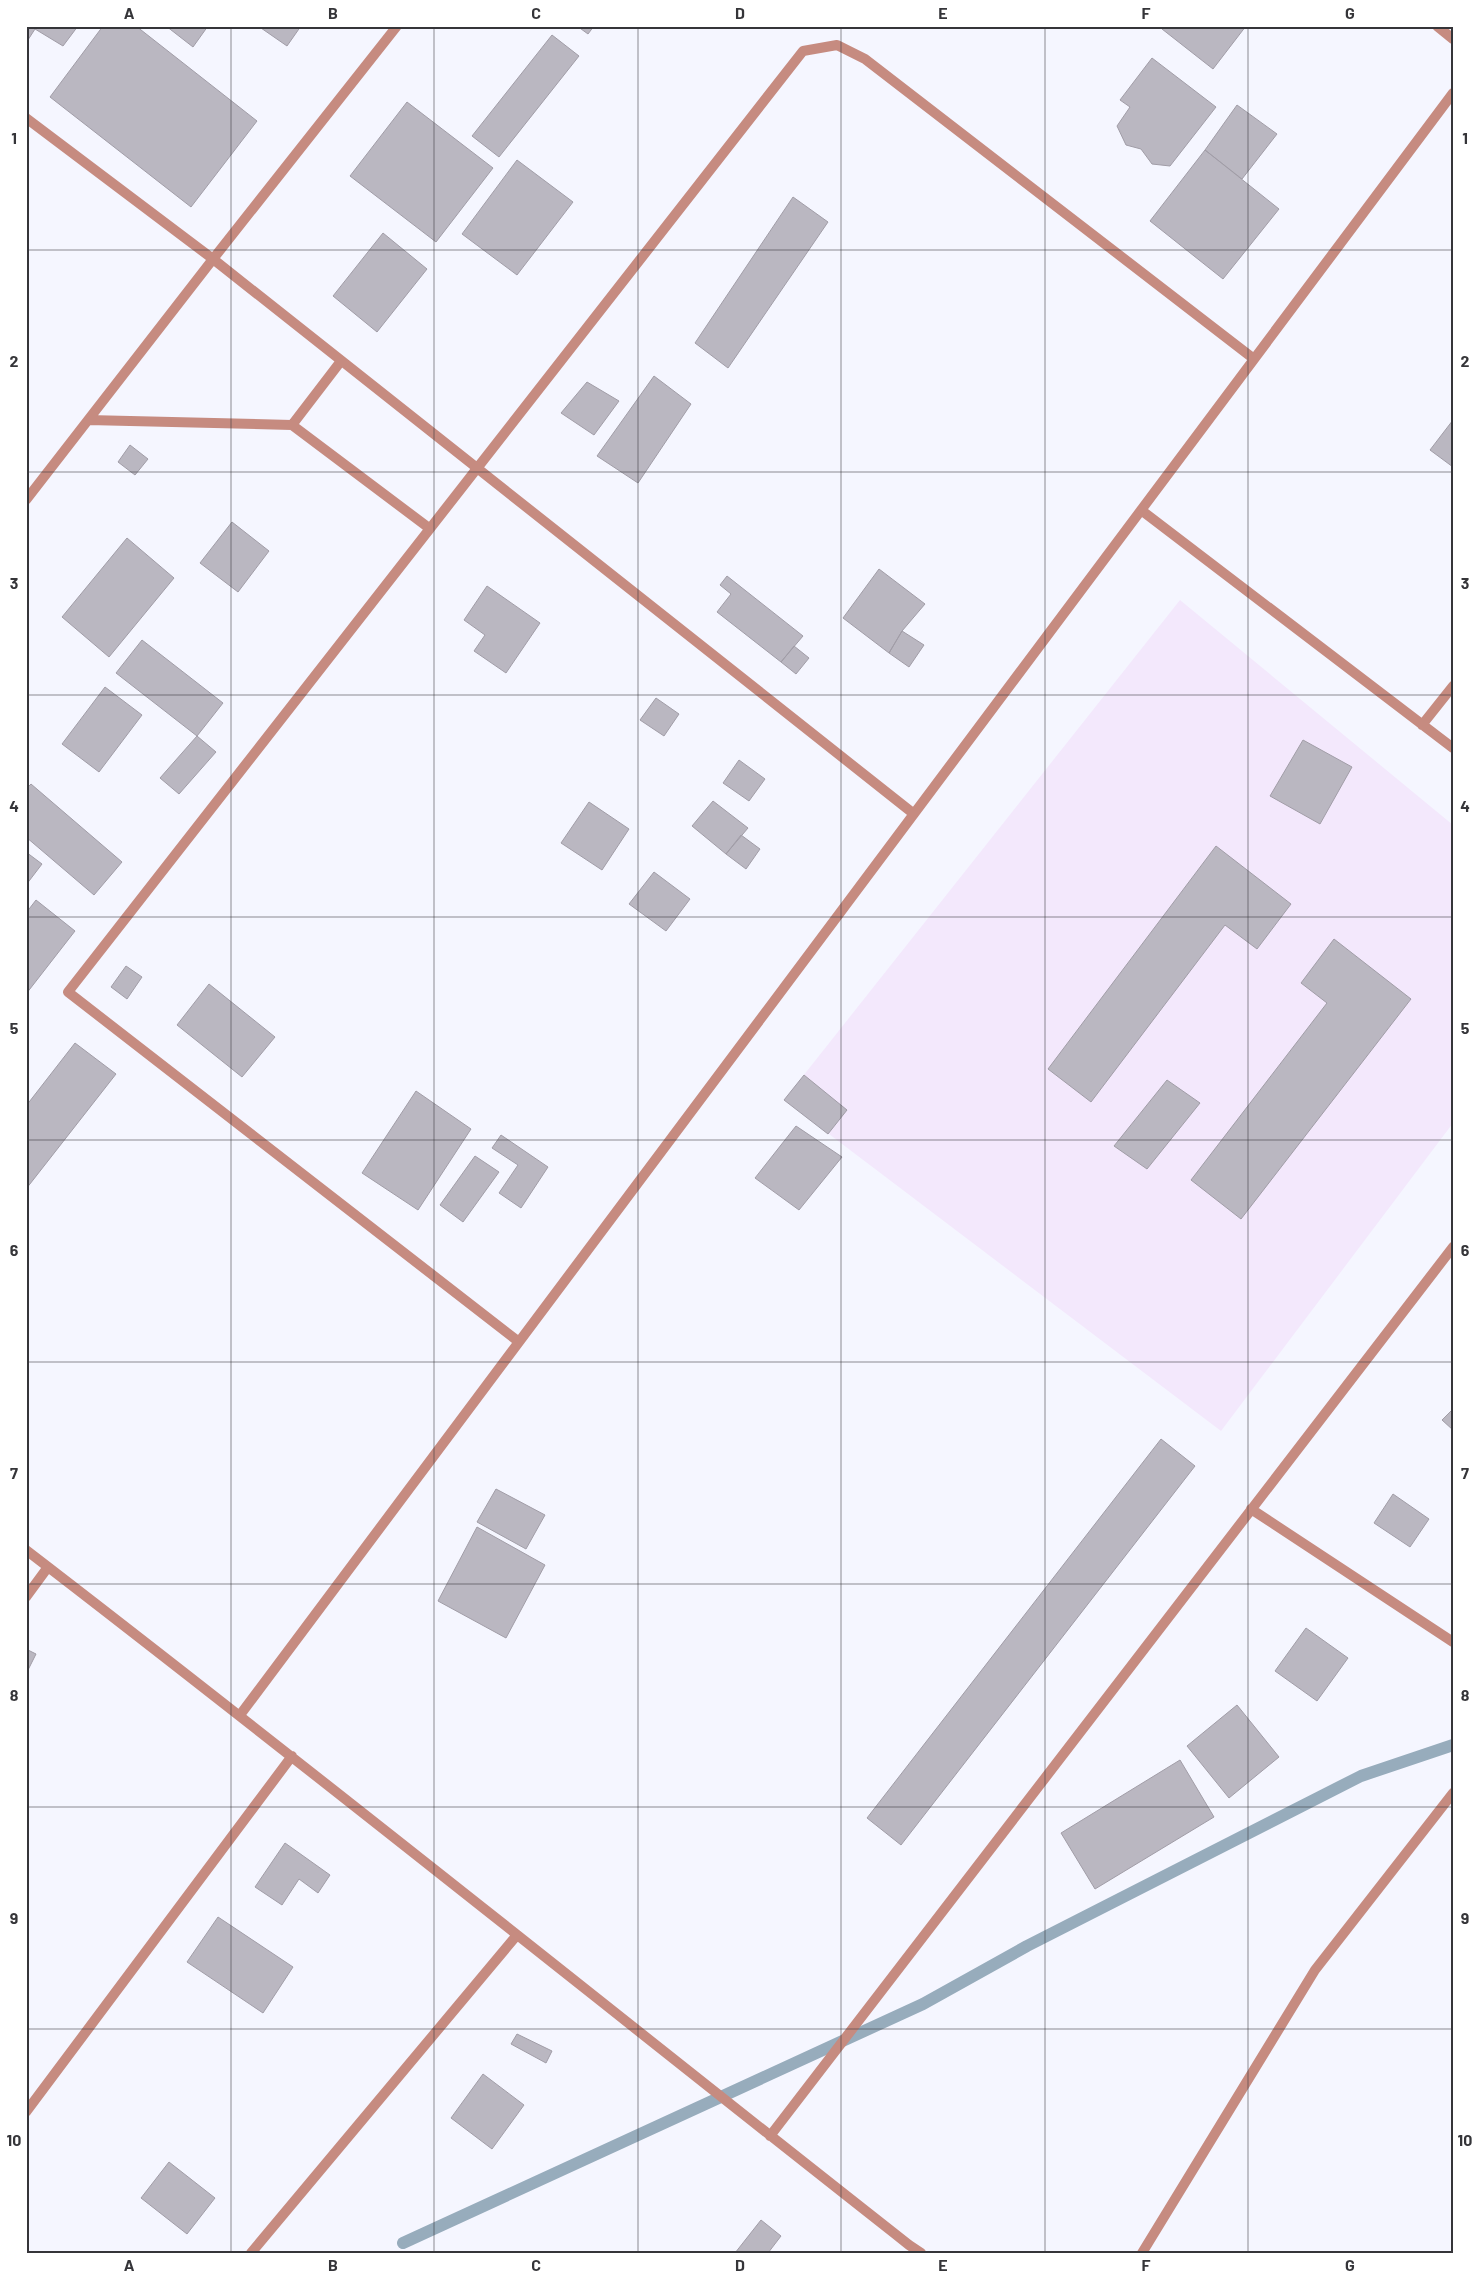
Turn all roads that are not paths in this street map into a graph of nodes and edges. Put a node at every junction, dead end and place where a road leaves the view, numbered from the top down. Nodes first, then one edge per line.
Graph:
1 (397, 26) edge
2 (1437, 26) edge
3 (1453, 39) edge
4 (1453, 93) edge
5 (26, 118) edge
6 (213, 259) junction
7 (1254, 359) junction
8 (342, 361) junction
9 (88, 420) junction
10 (292, 425) junction
11 (476, 468) junction
12 (26, 500) edge
13 (1141, 510) junction
14 (429, 528) junction
15 (1453, 686) edge
16 (1422, 725) junction
17 (1453, 748) edge
18 (914, 814) junction
19 (1453, 1247) edge
20 (519, 1342) junction
21 (1251, 1509) junction
22 (26, 1550) edge
23 (48, 1567) junction
24 (26, 1597) edge
25 (1453, 1642) edge
26 (240, 1715) junction
27 (292, 1756) junction
28 (1453, 1793) edge
29 (517, 1935) junction
30 (26, 2112) edge
31 (770, 2136) junction
32 (906, 2249) edge
33 (251, 2253) edge
34 (921, 2253) edge
35 (1142, 2253) edge

1 - 6 street
2 - 3 street
4 - 7 street
5 - 6 street
6 - 8 street
6 - 9 street
7 - 11 street
7 - 13 street
8 - 10 street
8 - 11 street
9 - 10 street
9 - 12 street
10 - 14 street
11 - 14 street
11 - 18 street
13 - 16 street
13 - 18 street
14 - 20 street
15 - 16 street
16 - 17 street
18 - 20 street
19 - 21 street
20 - 26 street
21 - 25 street
21 - 31 street
22 - 23 street
23 - 24 street
23 - 26 street
26 - 27 street
27 - 29 street
27 - 30 street
28 - 35 street
29 - 31 street
29 - 33 street
31 - 32 street
32 - 34 street

